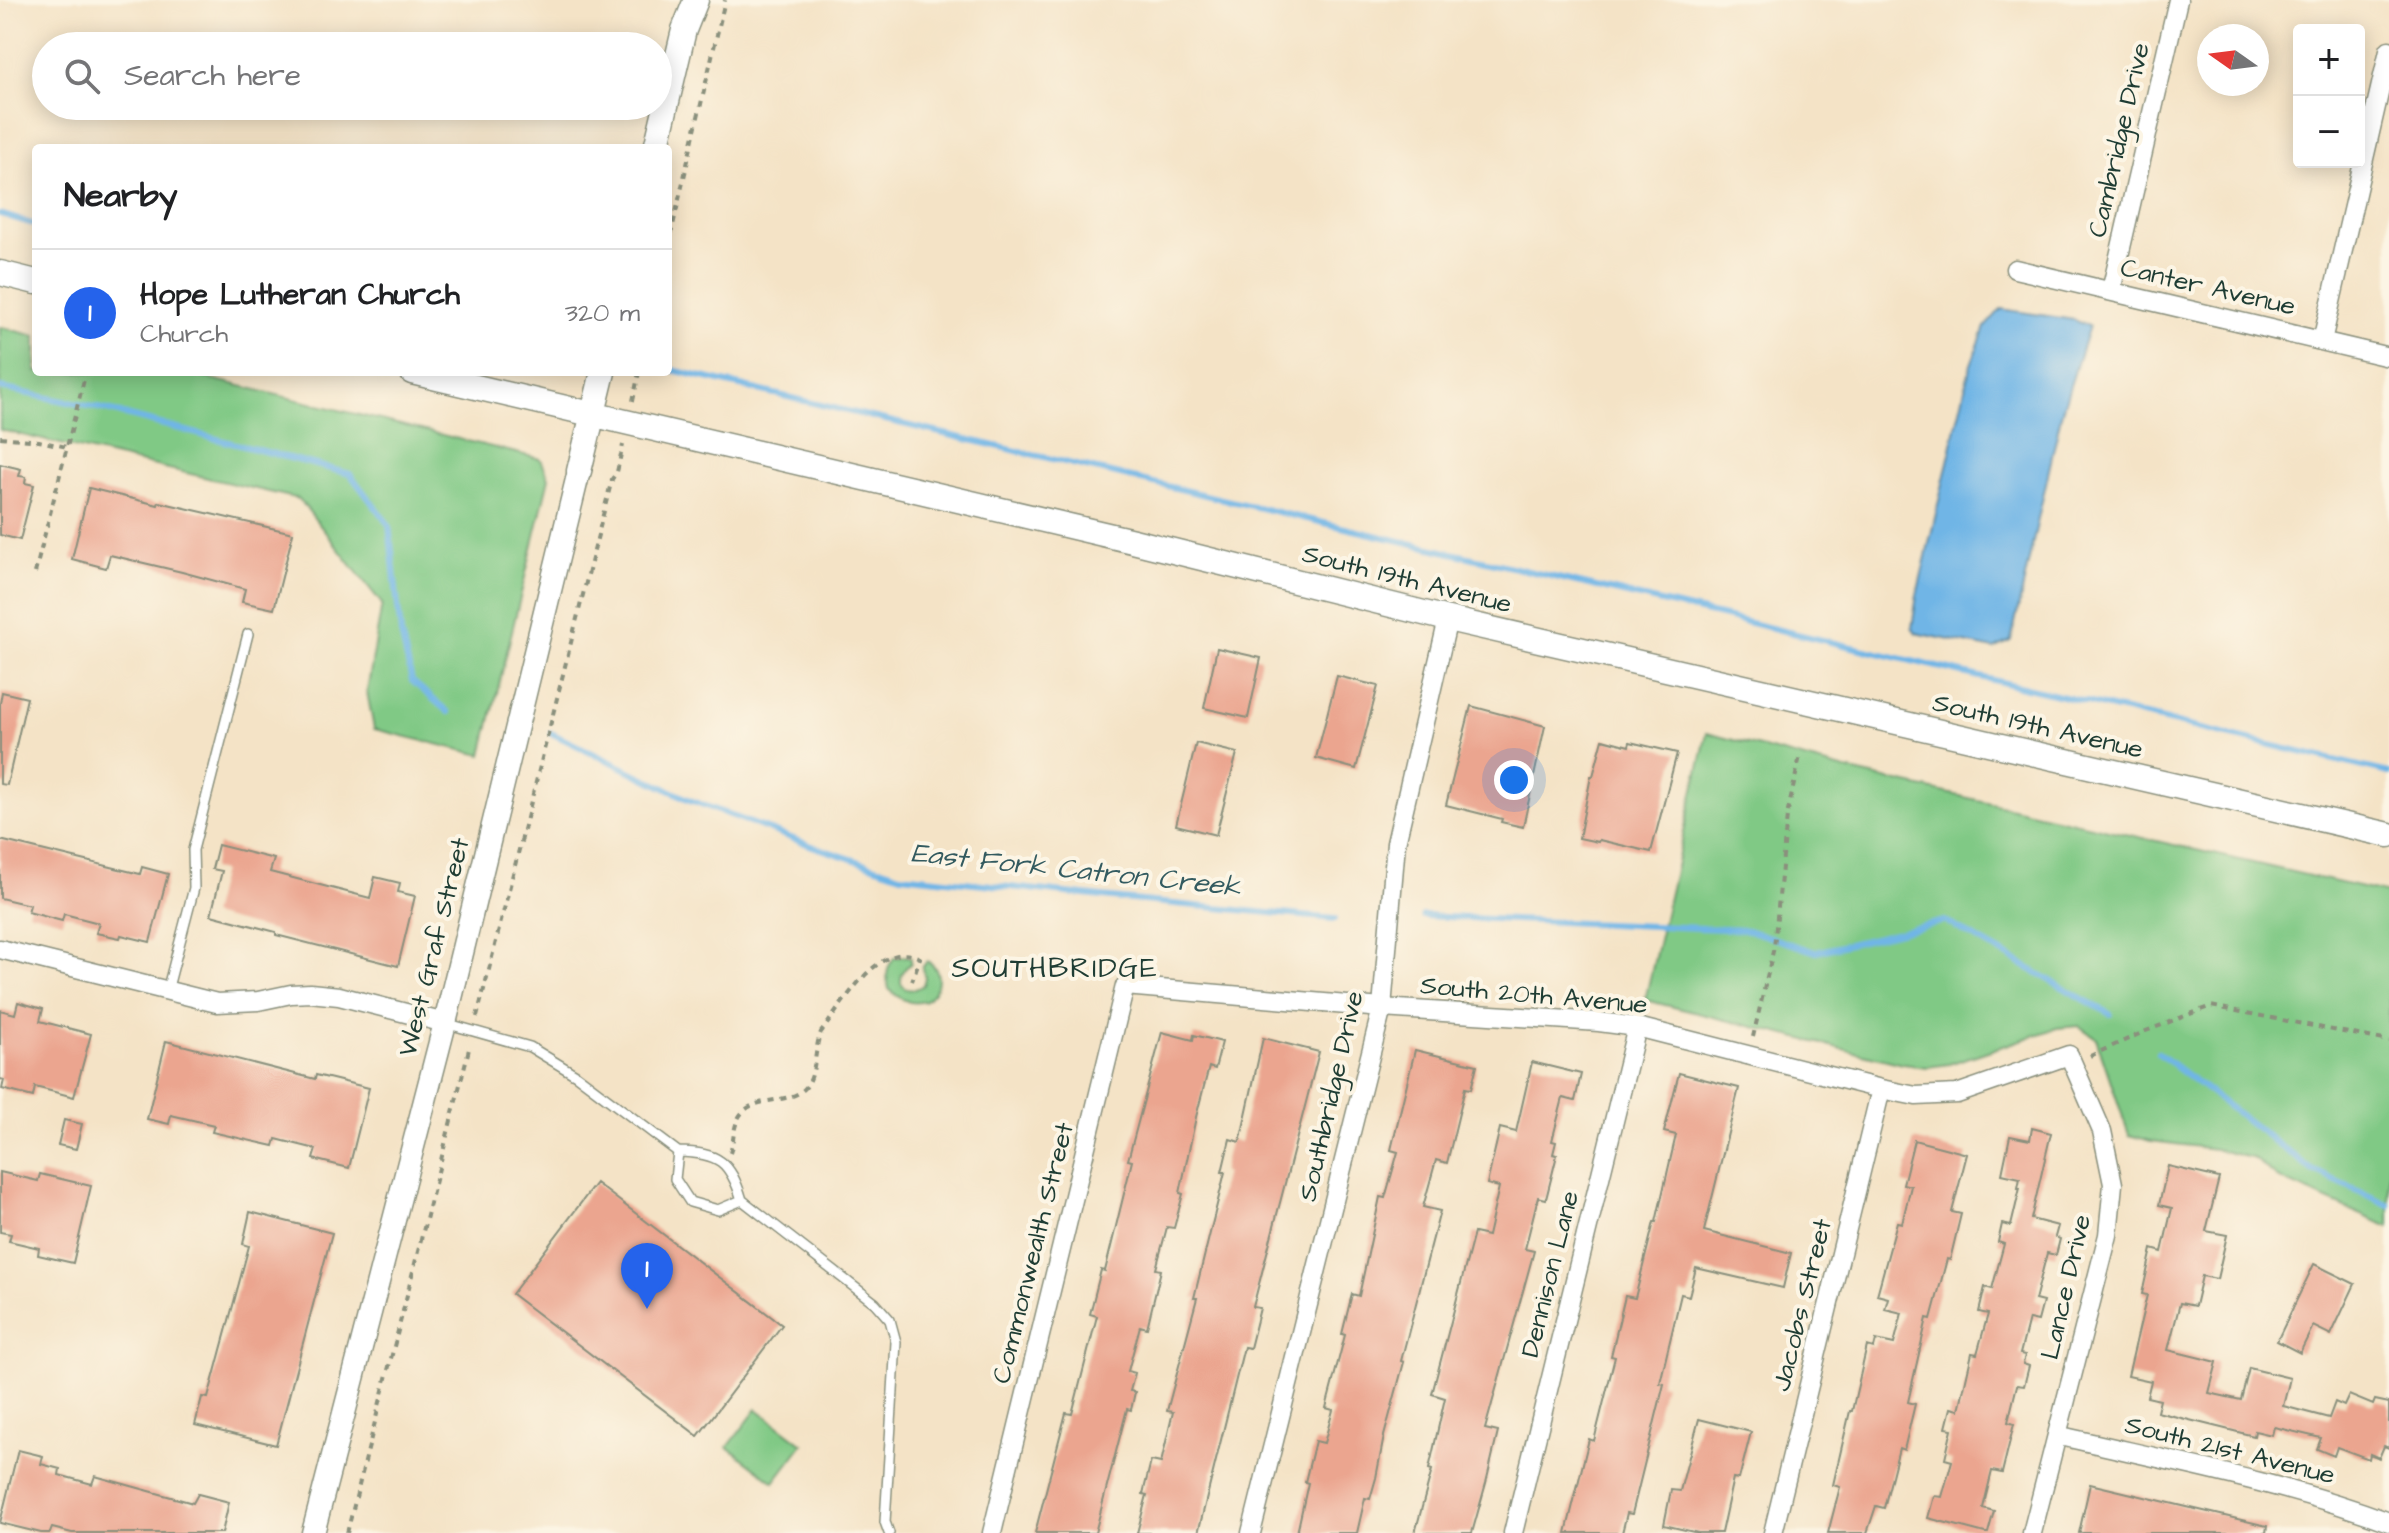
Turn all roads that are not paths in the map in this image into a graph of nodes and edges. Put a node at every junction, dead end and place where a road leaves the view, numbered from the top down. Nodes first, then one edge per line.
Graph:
1 (683, 0) edge
2 (696, 0) edge
3 (2178, 0) edge
4 (684, 30) junction
5 (2389, 50) edge
6 (672, 81) edge
7 (663, 120) edge
8 (657, 144) edge
9 (2015, 269) dead end
10 (0, 273) edge
11 (32, 281) edge
12 (2111, 291) junction
13 (2322, 341) junction
14 (2389, 357) edge
15 (429, 376) edge
16 (602, 376) edge
17 (593, 415) junction
18 (579, 471) joint
19 (1448, 619) junction
20 (248, 634) dead end
21 (2389, 835) edge
22 (0, 949) edge
23 (1125, 986) joint
24 (167, 991) junction
25 (1382, 1008) junction
26 (445, 1023) junction
27 (1637, 1027) junction
28 (2071, 1060) joint
29 (1881, 1089) junction
30 (678, 1152) junction
31 (742, 1200) junction
32 (2057, 1435) junction
33 (2389, 1522) edge
34 (313, 1533) edge
35 (889, 1533) edge
36 (992, 1533) edge
37 (1251, 1533) edge
38 (1513, 1533) edge
39 (1773, 1533) edge
40 (2032, 1533) edge

1 - 4 main road
2 - 4 main road
3 - 12 street, Cambridge Drive
4 - 6 main road
5 - 13 street
7 - 8 main road
9 - 12 street, Canter Avenue
10 - 11 main road
12 - 13 street, Canter Avenue
13 - 14 street, Canter Avenue
15 - 17 main road, South 19th Avenue
16 - 17 main road, West Graf Street
17 - 18 main road, West Graf Street
17 - 19 main road, South 19th Avenue
18 - 26 street, West Graf Street
19 - 21 main road, South 19th Avenue
19 - 25 street, Southbridge Drive
20 - 24 lane
22 - 24 street
23 - 25 street, South 20th Avenue
23 - 36 street, Commonwealth Street
24 - 26 street
25 - 27 street, South 20th Avenue
25 - 37 street, Southbridge Drive
26 - 30 lane
26 - 34 street, West Graf Street
27 - 29 street, South 20th Avenue
27 - 38 street, Dennison Lane
28 - 29 street, South 20th Avenue
28 - 32 street, Lance Drive
29 - 39 street, Jacobs Street
30 - 31 lane
30 - 31 lane
31 - 35 lane
32 - 33 street, South 21st Avenue
32 - 40 street, Lance Drive

